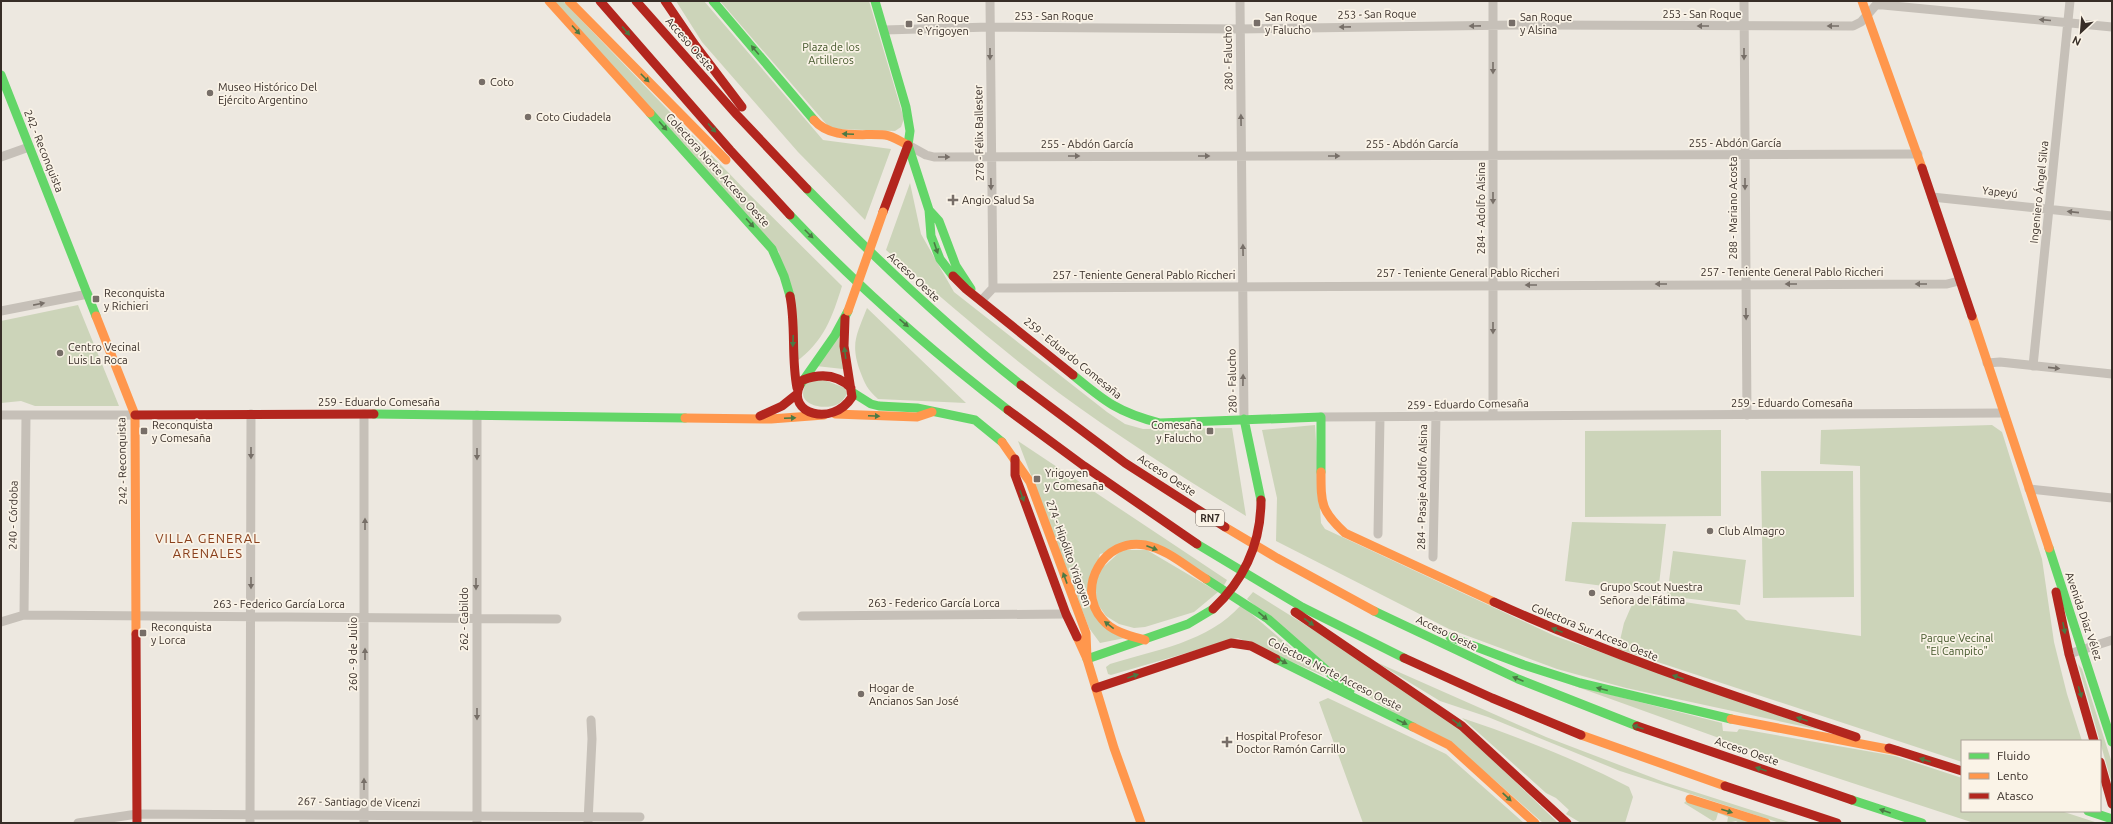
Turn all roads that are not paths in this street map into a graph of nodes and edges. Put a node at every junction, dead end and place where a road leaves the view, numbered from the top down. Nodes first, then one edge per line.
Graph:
1 (549, 1) edge
2 (568, 1) edge
3 (600, 1) edge
4 (636, 1) edge
5 (665, 1) edge
6 (713, 1) edge
7 (875, 1) edge
8 (990, 1) edge
9 (1240, 1) edge
10 (1492, 1) edge
11 (1744, 1) edge
12 (1862, 1) edge
13 (2070, 1) edge
14 (1867, 15) junction
15 (2067, 22) junction
16 (1492, 25) junction
17 (990, 27) junction
18 (1744, 27) junction
19 (2112, 27) edge
20 (1240, 28) junction
21 (884, 30) junction
22 (1, 75) edge
23 (908, 145) junction
24 (29, 147) junction
25 (1745, 154) junction
26 (1918, 154) junction
27 (1242, 156) junction
28 (1493, 156) junction
29 (1, 157) edge
30 (990, 157) junction
31 (788, 170) junction
32 (1932, 197) junction
33 (2049, 209) junction
34 (2112, 216) edge
35 (796, 221) junction
36 (1959, 281) junction
37 (1746, 284) junction
38 (1493, 285) junction
39 (1244, 287) junction
40 (994, 288) junction
41 (88, 294) junction
42 (979, 298) junction
43 (1, 311) edge
44 (846, 314) junction
45 (1987, 363) junction
46 (2033, 366) junction
47 (2112, 374) edge
48 (804, 380) junction
49 (851, 390) junction
50 (797, 391) junction
51 (932, 412) junction
52 (2004, 413) junction
53 (252, 414) junction
54 (364, 414) junction
55 (835, 414) junction
56 (134, 415) junction
57 (477, 415) junction
58 (824, 415) junction
59 (1747, 415) junction
60 (1, 416) edge
61 (26, 416) junction
62 (1436, 416) junction
63 (1493, 416) junction
64 (1321, 417) junction
65 (1380, 417) junction
66 (756, 418) junction
67 (1244, 419) junction
68 (1015, 459) junction
69 (2029, 489) junction
70 (2112, 498) edge
71 (1378, 534) dead end
72 (2046, 543) junction
73 (1433, 557) dead end
74 (1232, 566) junction
75 (1353, 600) junction
76 (1066, 614) junction
77 (24, 615) junction
78 (136, 615) junction
79 (251, 616) junction
80 (802, 616) dead end
81 (365, 617) junction
82 (476, 618) junction
83 (557, 619) dead end
84 (1, 622) edge
85 (1145, 640) junction
86 (2112, 640) edge
87 (2083, 650) junction
88 (2069, 654) junction
89 (1087, 659) junction
90 (1096, 688) junction
91 (1367, 706) junction
92 (591, 720) dead end
93 (2094, 740) edge
94 (2112, 742) edge
95 (1898, 751) junction
96 (2101, 766) edge
97 (1961, 771) edge
98 (1690, 799) dead end
99 (2112, 804) edge
100 (2091, 812) edge
101 (250, 813) junction
102 (640, 817) dead end
103 (137, 818) edge
104 (364, 818) edge
105 (477, 819) edge
106 (2112, 819) edge
107 (588, 820) edge
108 (78, 823) edge
109 (250, 823) edge
110 (1141, 823) edge
111 (1535, 823) edge
112 (1567, 823) edge
113 (1766, 823) edge
114 (1837, 823) edge
115 (1922, 823) edge

1 -> 50 main road, Colectora Norte Acceso Oeste
2 -> 35 main road
3 -> 35 main road, RN7
4 - 31 main road, Acceso Oeste / RN7
5 - 31 main road
23 -> 6 main road
7 - 21 main road
8 - 17 street, 278 - Félix Ballester
9 - 20 street, 280 - Falucho
10 - 16 street, 284 - Adolfo Alsina
11 - 18 street, 288 - Mariano Acosta
12 - 14 main road
13 - 15 street, Ingeniero Ángel Silva
15 -> 14 street, 253 - San Roque
14 -> 18 street, 253 - San Roque
14 - 26 main road
15 - 19 street, 253 - San Roque
15 - 33 street, Ingeniero Ángel Silva
18 -> 16 street, 253 - San Roque
16 -> 20 street, 253 - San Roque
16 -> 28 street, 284 - Adolfo Alsina
17 - 20 street, 253 - San Roque
17 - 21 street, 253 - San Roque
17 -> 30 street, 278 - Félix Ballester
18 -> 25 street, 288 - Mariano Acosta
27 -> 20 street, 280 - Falucho
21 - 23 main road
22 - 24 main road, 242 - Reconquista
23 -> 30 street, 255 - Abdón García
23 - 42 main road
23 - 44 main road, bridge
24 - 29 street
24 - 41 main road, 242 - Reconquista
25 - 26 street, 255 - Abdón García
25 - 28 street, 255 - Abdón García
25 -> 37 street, 288 - Mariano Acosta
26 - 32 main road
27 -> 28 street, 255 - Abdón García
30 -> 27 street, 255 - Abdón García
39 -> 27 street, 280 - Falucho
28 -> 38 street, 284 - Adolfo Alsina
30 -> 40 street, 278 - Félix Ballester
31 - 75 main road, Acceso Oeste / RN7
32 - 33 street, Yapeyú
32 - 36 main road
34 -> 33 street, Yapeyú
33 - 46 street, Ingeniero Ángel Silva
35 -> 74 main road, RN7
36 -> 37 street, 257 - Teniente General Pablo Riccheri
36 - 45 main road
37 -> 38 street, 257 - Teniente General Pablo Riccheri
37 -> 59 street, 288 - Mariano Acosta
38 - 39 street, 257 - Teniente General Pablo Riccheri
38 -> 63 street, 284 - Adolfo Alsina
39 - 40 street, 257 - Teniente General Pablo Riccheri
67 -> 39 street, 280 - Falucho
40 - 42 street
43 -> 41 street
41 - 56 main road, 242 - Reconquista
42 - 67 main road, 259 - Eduardo Comesaña
44 - 48 main road
49 -> 44 main road
45 - 46 street
45 - 52 main road
46 -> 47 street
48 - 49 main road
48 - 50 main road
49 - 51 main road
49 - 55 main road
50 - 58 main road
50 - 66 main road, 259 - Eduardo Comesaña
55 -> 51 main road
51 - 68 main road, 274 - Hipólito Yrigoyen
52 - 59 street, 259 - Eduardo Comesaña
52 - 69 main road
53 - 54 main road, 259 - Eduardo Comesaña
53 - 56 main road, 259 - Eduardo Comesaña
53 -> 79 street
54 - 57 main road, 259 - Eduardo Comesaña
81 -> 54 street, 260 - 9 de Julio
55 - 58 main road
56 - 61 street, 259 - Eduardo Comesaña
56 - 78 main road, 242 - Reconquista
57 - 66 main road, 259 - Eduardo Comesaña
57 -> 82 street, 262 - Cabildo
66 -> 58 main road, 259 - Eduardo Comesaña
59 - 63 street, 259 - Eduardo Comesaña
60 - 61 street, 259 - Eduardo Comesaña
61 - 77 street, 240 - Córdoba
62 - 63 street, 259 - Eduardo Comesaña
62 - 65 street, 259 - Eduardo Comesaña
62 - 73 street, 284 - Pasaje Adolfo Alsina
64 - 65 street, 259 - Eduardo Comesaña
64 - 67 main road, 259 - Eduardo Comesaña
95 -> 64 main road, Colectora Sur Acceso Oeste
65 - 71 street
67 - 85 main road, 280 - Falucho, bridge
68 -> 76 main road, 274 - Hipólito Yrigoyen
89 -> 68 main road, 274 - Hipólito Yrigoyen
69 - 70 street
69 - 72 main road
72 - 87 main road, Avenida Díaz Vélez
72 -> 88 main road
74 -> 112 main road
74 - 114 main road, RN7
95 -> 75 main road
115 -> 75 main road, Acceso Oeste / RN7
76 - 80 street, 263 - Federico García Lorca
76 - 89 main road, 274 - Hipólito Yrigoyen
77 - 78 street, 263 - Federico García Lorca
77 - 84 street, 263 - Federico García Lorca
78 - 79 street, 263 - Federico García Lorca
78 - 103 main road, 242 - Reconquista
79 - 81 street, 263 - Federico García Lorca
79 - 101 street
81 - 82 street, 263 - Federico García Lorca
104 -> 81 street, 260 - 9 de Julio
82 - 83 street, 263 - Federico García Lorca
82 -> 105 street, 262 - Cabildo
85 - 89 main road, 280 - Falucho
85 -> 91 main road
86 - 87 street
87 - 88 street
87 - 94 main road, Avenida Díaz Vélez
88 -> 93 main road
89 - 90 main road, 274 - Hipólito Yrigoyen
90 -> 91 main road, Colectora Norte Acceso Oeste
90 - 110 main road, 274 - Hipólito Yrigoyen
91 -> 111 main road, Colectora Norte Acceso Oeste
92 - 107 street
97 -> 95 main road, Colectora Sur Acceso Oeste
96 - 99 main road
98 -> 113 main road
100 - 106 main road
101 - 103 street, 267 - Santiago de Vicenzi
101 - 104 street, 267 - Santiago de Vicenzi
101 - 109 street
102 - 107 street, 267 - Santiago de Vicenzi
103 - 108 street, 267 - Santiago de Vicenzi
104 - 105 street, 267 - Santiago de Vicenzi
105 - 107 street, 267 - Santiago de Vicenzi

